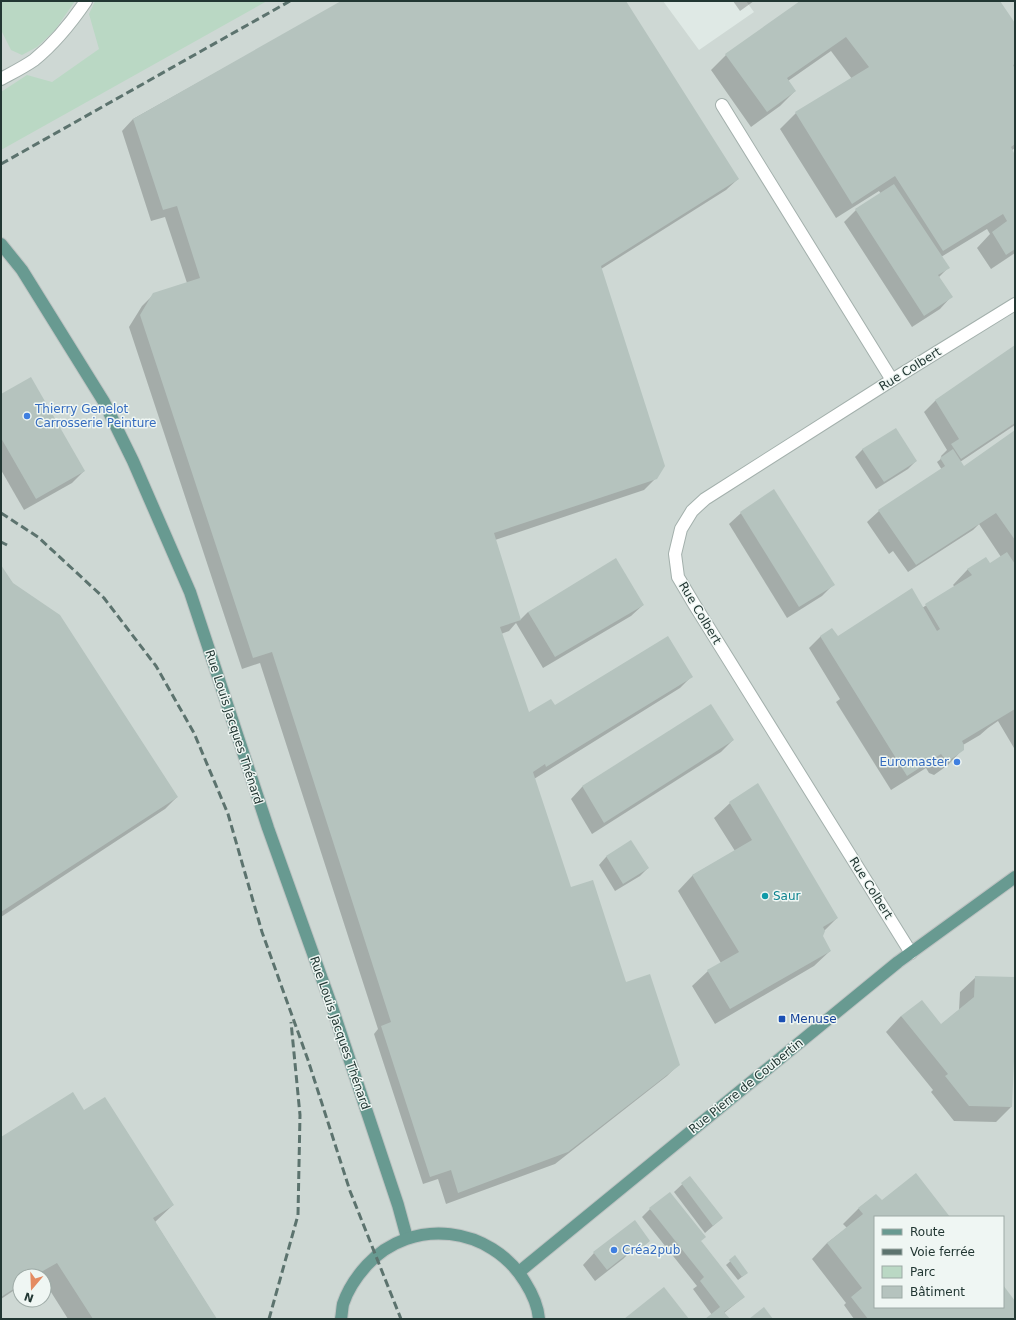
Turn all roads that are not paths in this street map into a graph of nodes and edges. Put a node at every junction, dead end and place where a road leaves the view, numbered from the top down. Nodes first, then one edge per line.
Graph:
1 (86, 1) edge
2 (1, 79) edge
3 (722, 105) dead end
4 (1, 244) edge
5 (1015, 304) edge
6 (892, 380) junction
7 (1015, 877) edge
8 (911, 953) junction
9 (407, 1238) junction
10 (519, 1272) junction
11 (341, 1319) edge
12 (539, 1319) edge

1 - 2 street
3 - 6 street
4 - 9 main road, Rue Louis Jacques Thénard
5 - 6 street, Rue Colbert
6 - 8 street, Rue Colbert
7 - 8 main road, Rue Pierre de Coubertin
8 - 10 main road, Rue Pierre de Coubertin
9 - 10 main road
9 - 11 main road
10 - 12 main road

